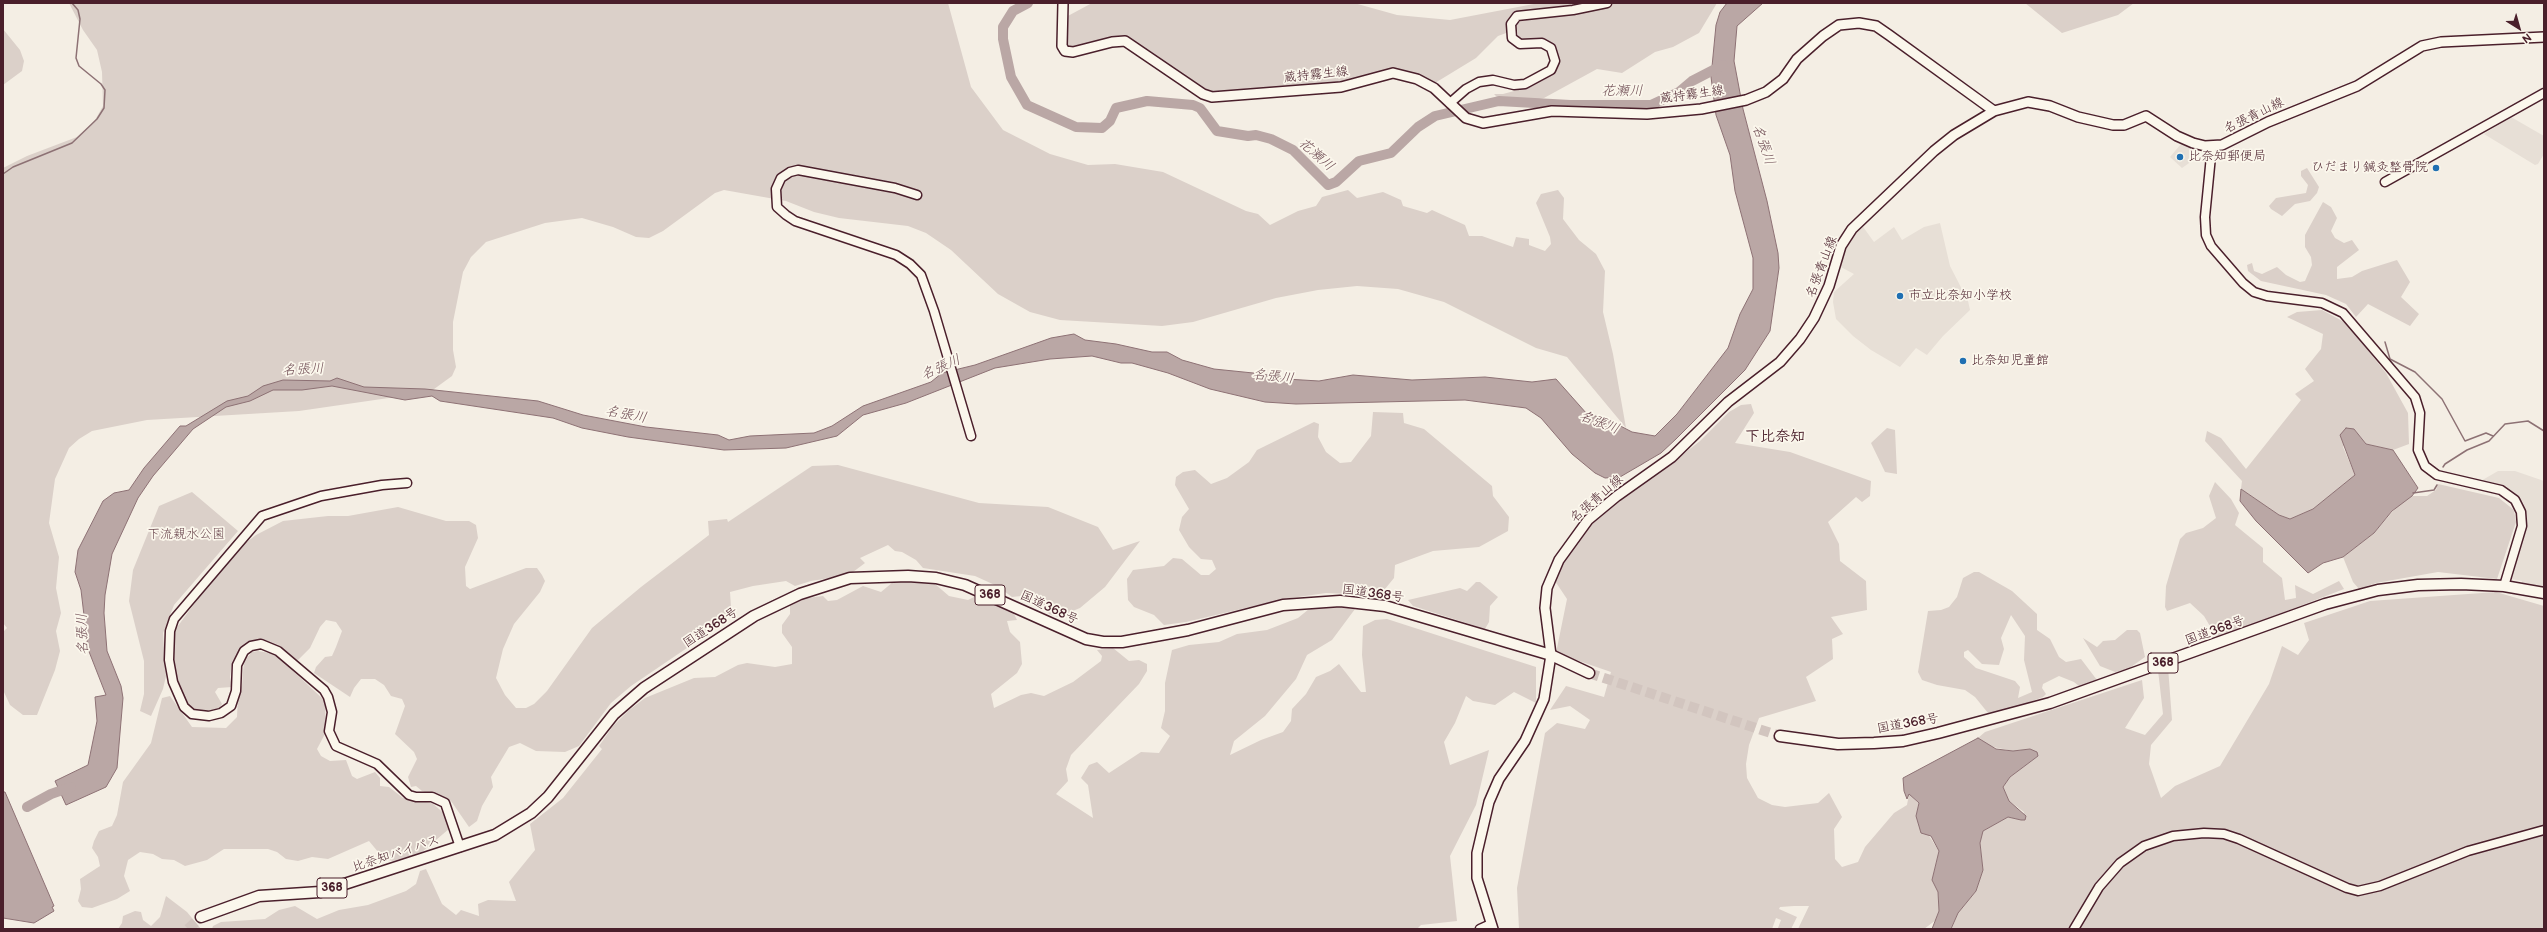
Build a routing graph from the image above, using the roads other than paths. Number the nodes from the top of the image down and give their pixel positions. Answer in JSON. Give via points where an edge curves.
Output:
{"nodes":[{"id":1,"x":1607,"y":3,"type":"edge"},
{"id":2,"x":1063,"y":5,"type":"edge"},
{"id":3,"x":2544,"y":36,"type":"edge"},
{"id":4,"x":2544,"y":93,"type":"edge"},
{"id":5,"x":1450,"y":103,"type":"junction"},
{"id":6,"x":1994,"y":111,"type":"junction"},
{"id":7,"x":2212,"y":146,"type":"junction"},
{"id":8,"x":2385,"y":182,"type":"dead end"},
{"id":9,"x":917,"y":195,"type":"dead end"},
{"id":10,"x":971,"y":436,"type":"dead end"},
{"id":11,"x":407,"y":483,"type":"dead end"},
{"id":12,"x":2504,"y":586,"type":"junction"},
{"id":13,"x":2544,"y":593,"type":"edge"},
{"id":14,"x":1551,"y":655,"type":"junction"},
{"id":15,"x":1589,"y":673,"type":"tunnel mouth"},
{"id":16,"x":1780,"y":736,"type":"tunnel mouth"},
{"id":17,"x":2544,"y":830,"type":"edge"},
{"id":18,"x":460,"y":847,"type":"junction"},
{"id":19,"x":201,"y":917,"type":"tunnel mouth"},
{"id":20,"x":1492,"y":926,"type":"edge"},
{"id":21,"x":1480,"y":929,"type":"edge"},
{"id":22,"x":2074,"y":929,"type":"edge"}],
"edges":[{"from":1,"to":5,"type":"street","via":[[1573,10],[1517,16],[1511,24],[1512,38],[1520,44],[1542,43],[1551,48],[1556,61],[1551,70],[1526,84],[1514,85],[1493,80],[1479,82]]},
{"from":2,"to":5,"type":"main road","name":"蔵持霧生線","via":[[1062,46],[1065,51],[1073,52],[1125,41],[1206,96],[1342,87],[1392,73],[1417,79],[1434,88]]},
{"from":3,"to":7,"type":"main road","name":"名張青山線","via":[[2441,42],[2422,46],[2357,86],[2268,122],[2228,143]]},
{"from":4,"to":8,"type":"street"},
{"from":5,"to":6,"type":"main road","name":"蔵持霧生線","via":[[1466,118],[1488,123],[1552,111],[1647,114],[1746,100],[1766,92],[1783,79],[1797,59],[1832,29],[1845,24],[1859,23],[1876,26]]},
{"from":6,"to":7,"type":"main road","name":"名張青山線","via":[[2020,103],[2037,103],[2078,117],[2113,125],[2124,125],[2146,116],[2183,139],[2199,145]]},
{"from":6,"to":14,"type":"main road","name":"名張青山線","via":[[1954,135],[1934,151],[1852,229],[1841,246],[1829,286],[1814,318],[1780,362],[1728,402],[1672,457],[1617,496],[1578,532],[1558,560],[1547,588],[1545,608]]},
{"from":7,"to":12,"type":"street","via":[[2205,217],[2206,235],[2211,246],[2254,292],[2322,303],[2343,313],[2415,397],[2420,413],[2418,450],[2425,466],[2437,475],[2501,490],[2515,500],[2521,512],[2522,526]]},
{"from":9,"to":10,"type":"street","via":[[895,188],[798,170],[781,178],[776,189],[777,207],[795,221],[880,249],[910,264],[921,275],[927,287]]},
{"from":11,"to":18,"type":"street","via":[[321,496],[262,516],[174,619],[170,631],[173,682],[184,707],[192,714],[209,716],[221,713],[231,706],[236,692],[237,666],[244,651],[261,644],[278,651],[324,690],[332,712],[330,731],[336,746],[377,764],[409,795],[432,797],[444,803]]},
{"from":12,"to":13,"type":"highway","name":"国道368号","number":"368"},
{"from":12,"to":16,"type":"highway","name":"国道368号","number":"368","via":[[2440,584],[2397,587],[2354,596],[2057,700],[1903,741],[1838,744]]},
{"from":14,"to":15,"type":"highway","name":"国道368号","number":"368"},
{"from":14,"to":18,"type":"highway","name":"国道368号","number":"368","via":[[1385,606],[1340,601],[1283,605],[1188,630],[1122,642],[1103,642],[1086,639],[984,592],[958,583],[908,576],[850,578],[800,594],[754,616],[644,688],[614,714],[548,797],[531,813],[494,835]]},
{"from":14,"to":20,"type":"main road","name":"名張青山線","via":[[1544,699],[1538,715],[1525,741],[1499,779],[1481,829],[1476,853],[1476,872]]},
{"from":17,"to":22,"type":"street","via":[[2475,849],[2380,886],[2358,891],[2224,834],[2198,833],[2173,836],[2144,846],[2120,863],[2102,883]]},
{"from":18,"to":19,"type":"highway","name":"比奈知バイパス","number":"368","via":[[320,892],[260,896]]},
{"from":20,"to":21,"type":"street"}]}
